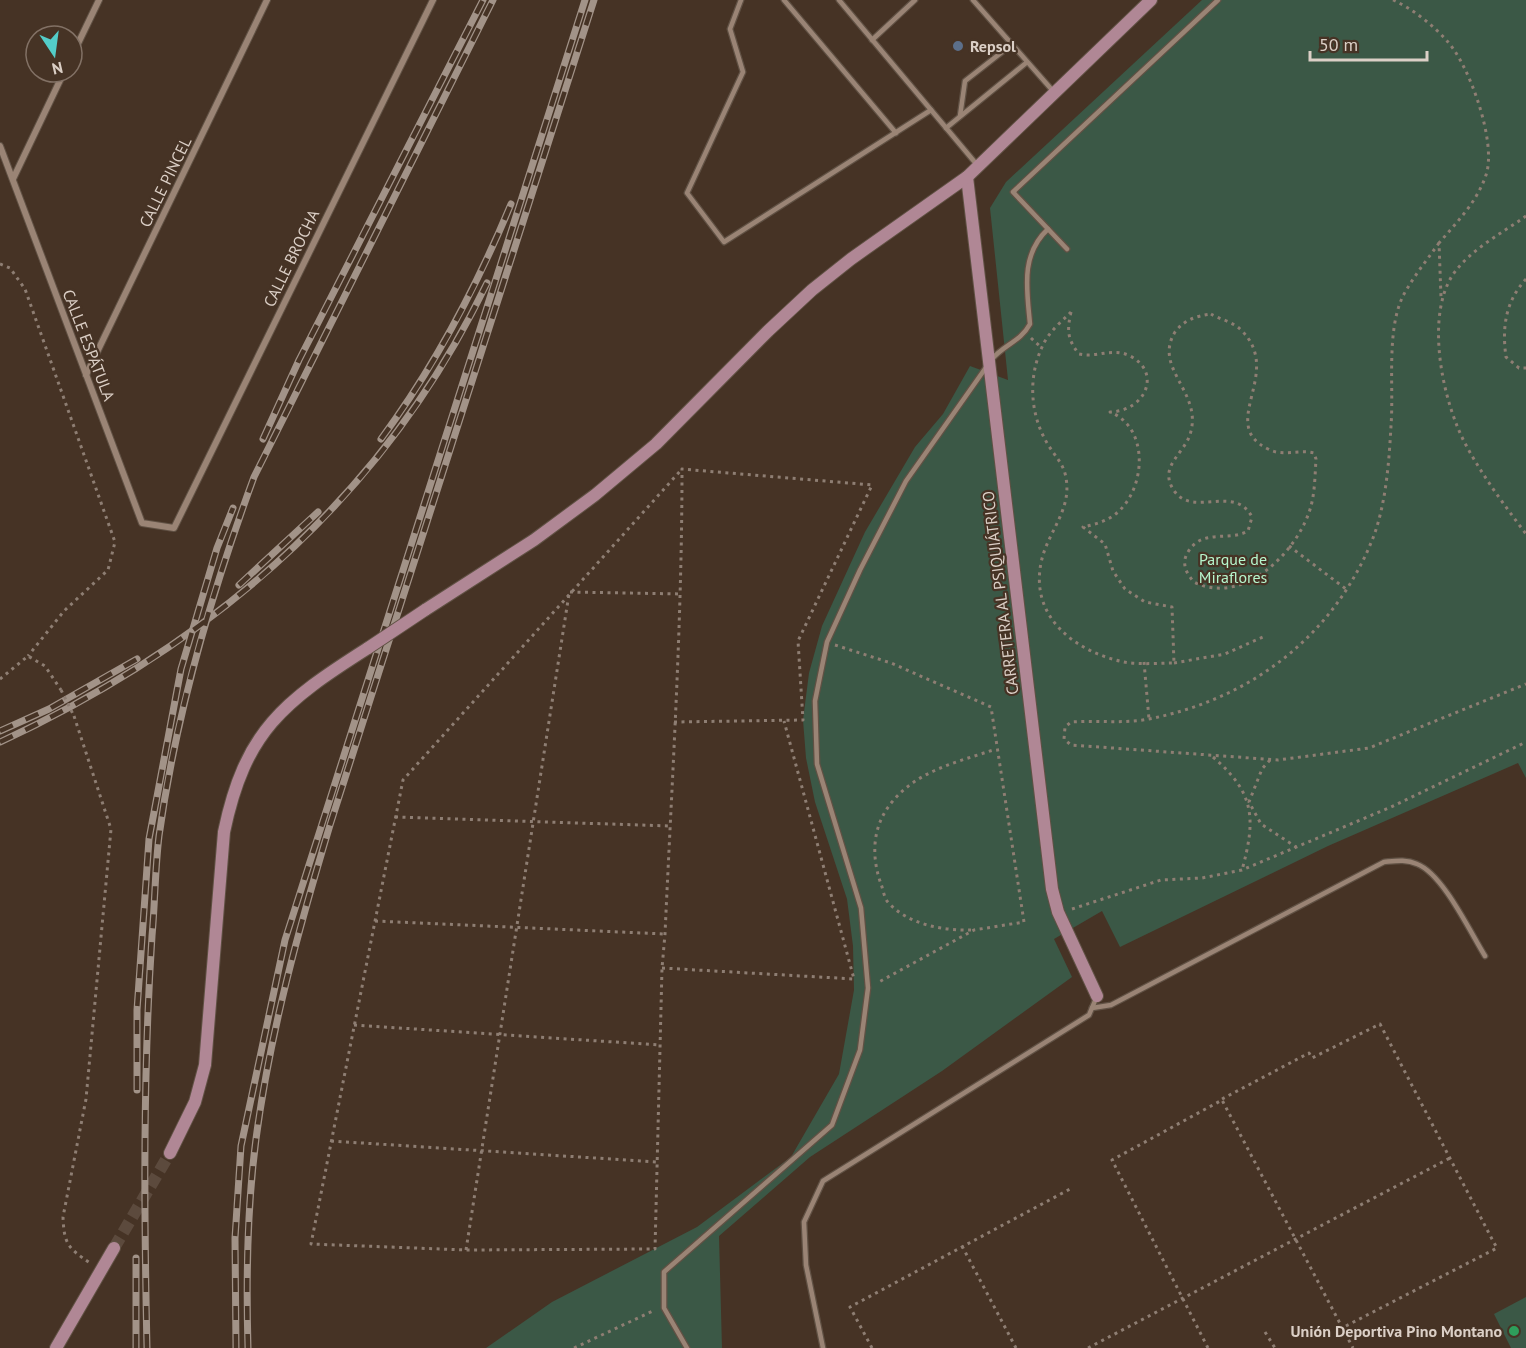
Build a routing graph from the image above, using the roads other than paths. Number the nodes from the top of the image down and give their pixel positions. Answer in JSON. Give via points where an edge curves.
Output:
{"nodes":[{"id":1,"x":99,"y":0,"type":"edge"},
{"id":2,"x":267,"y":0,"type":"edge"},
{"id":3,"x":433,"y":0,"type":"edge"},
{"id":4,"x":741,"y":0,"type":"edge"},
{"id":5,"x":784,"y":0,"type":"edge"},
{"id":6,"x":839,"y":0,"type":"edge"},
{"id":7,"x":915,"y":0,"type":"edge"},
{"id":8,"x":1142,"y":0,"type":"edge"},
{"id":9,"x":1151,"y":0,"type":"edge"},
{"id":10,"x":1218,"y":0,"type":"edge"},
{"id":11,"x":973,"y":1,"type":"edge"},
{"id":12,"x":1130,"y":22,"type":"junction"},
{"id":13,"x":84,"y":31,"type":"edge"},
{"id":14,"x":872,"y":40,"type":"junction"},
{"id":15,"x":1011,"y":45,"type":"junction"},
{"id":16,"x":1026,"y":63,"type":"junction"},
{"id":17,"x":58,"y":84,"type":"edge"},
{"id":18,"x":1055,"y":93,"type":"junction"},
{"id":19,"x":931,"y":110,"type":"junction"},
{"id":20,"x":960,"y":117,"type":"junction"},
{"id":21,"x":946,"y":128,"type":"junction"},
{"id":22,"x":896,"y":133,"type":"junction"},
{"id":23,"x":0,"y":146,"type":"edge"},
{"id":24,"x":978,"y":166,"type":"junction"},
{"id":25,"x":967,"y":177,"type":"junction"},
{"id":26,"x":13,"y":179,"type":"junction"},
{"id":27,"x":1048,"y":229,"type":"junction"},
{"id":28,"x":1066,"y":249,"type":"dead end"},
{"id":29,"x":988,"y":364,"type":"junction"},
{"id":30,"x":86,"y":375,"type":"junction"},
{"id":31,"x":174,"y":528,"type":"joint"},
{"id":32,"x":1485,"y":956,"type":"dead end"},
{"id":33,"x":1095,"y":1002,"type":"junction"},
{"id":34,"x":170,"y":1153,"type":"tunnel mouth"},
{"id":35,"x":114,"y":1248,"type":"tunnel mouth"},
{"id":36,"x":56,"y":1348,"type":"edge"},
{"id":37,"x":687,"y":1348,"type":"edge"},
{"id":38,"x":823,"y":1348,"type":"edge"}],
"edges":[{"from":1,"to":13,"type":"street"},
{"from":2,"to":30,"type":"street","name":"CALLE PINCEL"},
{"from":3,"to":31,"type":"street","name":"CALLE BROCHA"},
{"from":4,"to":22,"type":"lane","via":[[730,29],[743,72],[687,193],[724,242]]},
{"from":5,"to":22,"type":"lane"},
{"from":6,"to":14,"type":"lane"},
{"from":7,"to":14,"type":"lane"},
{"from":8,"to":12,"type":"street"},
{"from":9,"to":12,"type":"street"},
{"from":10,"to":27,"type":"lane","via":[[1013,192]]},
{"from":11,"to":15,"type":"lane"},
{"from":12,"to":18,"type":"street"},
{"from":14,"to":19,"type":"lane"},
{"from":15,"to":16,"type":"lane"},
{"from":15,"to":20,"type":"lane","via":[[965,81]]},
{"from":16,"to":18,"type":"lane"},
{"from":16,"to":20,"type":"lane"},
{"from":17,"to":26,"type":"street"},
{"from":18,"to":24,"type":"street"},
{"from":19,"to":21,"type":"lane"},
{"from":19,"to":22,"type":"lane"},
{"from":20,"to":21,"type":"lane"},
{"from":21,"to":24,"type":"lane"},
{"from":23,"to":26,"type":"street","name":"CALLE ESPÁTULA"},
{"from":24,"to":25,"type":"street"},
{"from":25,"to":29,"type":"street","name":"CARRETERA AL PSIQUIÁTRICO"},
{"from":25,"to":34,"type":"street","bridge":true,"via":[[812,290],[656,444],[595,495],[534,540],[368,648],[274,718],[243,765],[224,832],[205,1065],[195,1102]]},
{"from":26,"to":30,"type":"street","name":"CALLE ESPÁTULA"},
{"from":27,"to":28,"type":"lane"},
{"from":27,"to":29,"type":"lane","via":[[1040,236],[1025,274],[1030,324],[1026,333],[999,351]]},
{"from":29,"to":33,"type":"street","name":"CARRETERA AL PSIQUIÁTRICO","via":[[1052,889]]},
{"from":29,"to":37,"type":"lane","via":[[906,481],[827,642],[816,701],[817,764],[861,908],[868,988],[860,1050],[832,1125],[664,1272],[664,1308]]},
{"from":30,"to":31,"type":"street","name":"CALLE ESPÁTULA","via":[[142,523]]},
{"from":32,"to":33,"type":"lane","via":[[1441,886],[1426,870],[1402,860],[1384,862],[1111,1005]]},
{"from":33,"to":38,"type":"lane","via":[[1089,1016],[823,1181],[804,1222],[806,1265]]},
{"from":35,"to":36,"type":"street"}]}
